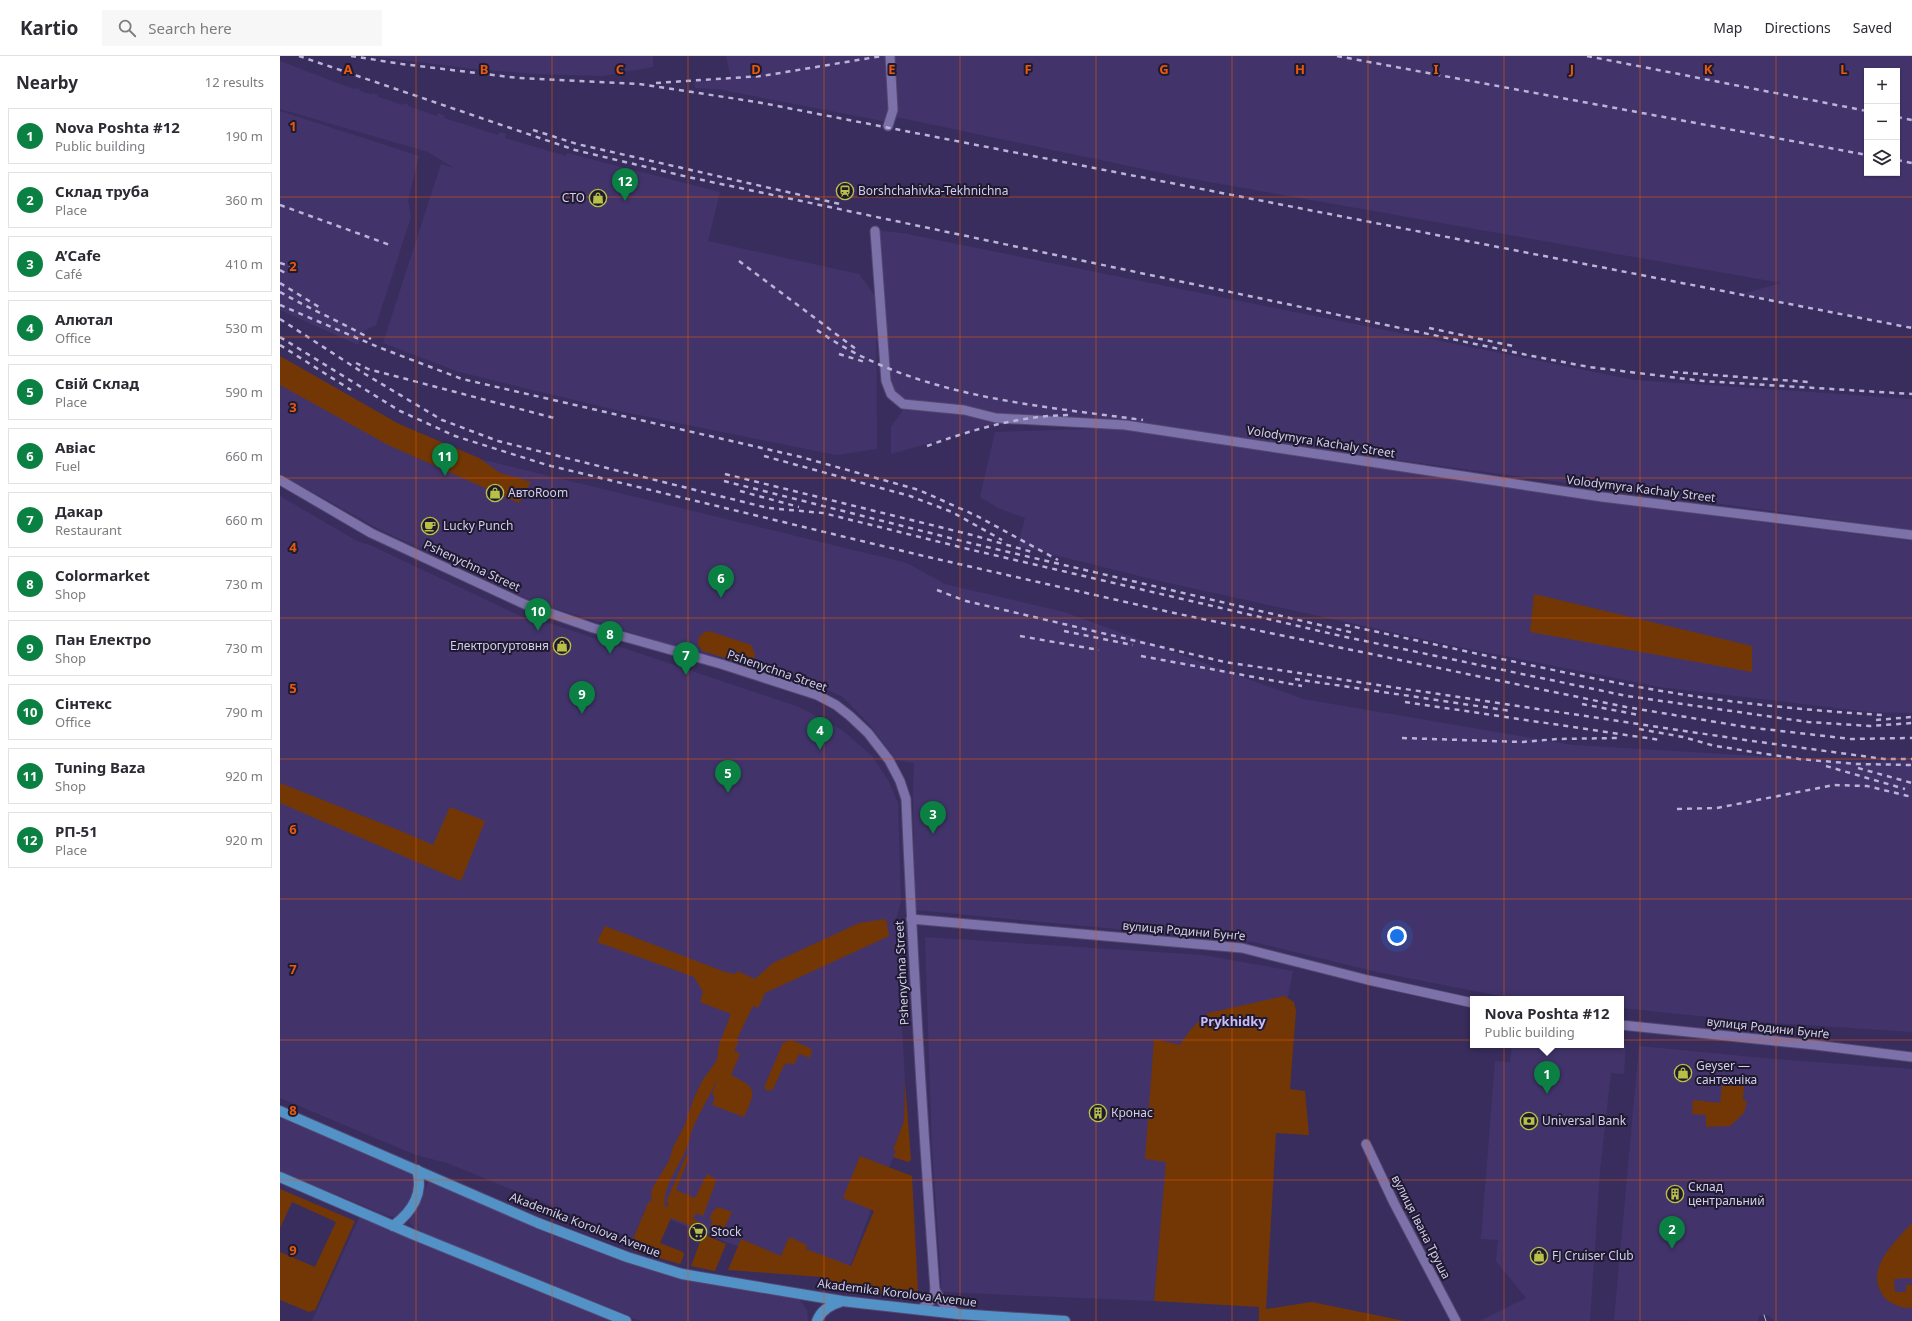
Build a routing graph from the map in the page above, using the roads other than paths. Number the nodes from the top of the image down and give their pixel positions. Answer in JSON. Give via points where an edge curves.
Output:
{"nodes":[{"id":1,"x":890,"y":56,"type":"edge"},
{"id":2,"x":888,"y":126,"type":"dead end"},
{"id":3,"x":876,"y":231,"type":"dead end"},
{"id":4,"x":280,"y":480,"type":"edge"},
{"id":5,"x":1912,"y":535,"type":"edge"},
{"id":6,"x":911,"y":920,"type":"junction"},
{"id":7,"x":1470,"y":1002,"type":"edge"},
{"id":8,"x":1624,"y":1025,"type":"edge"},
{"id":9,"x":1912,"y":1057,"type":"edge"},
{"id":10,"x":280,"y":1111,"type":"edge"},
{"id":11,"x":1366,"y":1144,"type":"dead end"},
{"id":12,"x":417,"y":1170,"type":"junction"},
{"id":13,"x":280,"y":1178,"type":"edge"},
{"id":14,"x":393,"y":1226,"type":"junction"},
{"id":15,"x":935,"y":1290,"type":"junction"},
{"id":16,"x":842,"y":1301,"type":"junction"},
{"id":17,"x":920,"y":1310,"type":"junction"},
{"id":18,"x":958,"y":1314,"type":"junction"},
{"id":19,"x":626,"y":1321,"type":"edge"},
{"id":20,"x":817,"y":1321,"type":"edge"},
{"id":21,"x":1064,"y":1321,"type":"edge"},
{"id":22,"x":1456,"y":1321,"type":"edge"}],
"edges":[{"from":1,"to":2,"type":"street","via":[[893,110]]},
{"from":3,"to":5,"type":"street","name":"Volodymyra Kachaly Street","via":[[886,381],[892,394],[903,404],[964,410],[996,418],[1125,425],[1602,497]]},
{"from":4,"to":6,"type":"street","name":"Pshenychna Street","via":[[371,533],[524,604],[594,628],[812,693],[836,705],[868,733],[889,760],[900,781],[906,799]]},
{"from":6,"to":7,"type":"street","name":"вулиця Родини Бунґе","via":[[1242,948]]},
{"from":6,"to":15,"type":"street","name":"Pshenychna Street"},
{"from":8,"to":9,"type":"street","name":"вулиця Родини Бунґе","via":[[1815,1044]]},
{"from":10,"to":12,"type":"main road","name":"Akademika Korolova Avenue"},
{"from":11,"to":22,"type":"street","name":"вулиця Івана Труша"},
{"from":12,"to":14,"type":"main road","via":[[420,1185],[415,1202],[406,1216]]},
{"from":12,"to":16,"type":"main road","name":"Akademika Korolova Avenue","via":[[627,1257],[682,1274]]},
{"from":13,"to":14,"type":"main road"},
{"from":14,"to":19,"type":"main road"},
{"from":15,"to":17,"type":"street","via":[[933,1299]]},
{"from":15,"to":18,"type":"street","via":[[943,1303]]},
{"from":16,"to":17,"type":"main road","name":"Akademika Korolova Avenue"},
{"from":16,"to":20,"type":"main road","via":[[825,1308]]},
{"from":17,"to":18,"type":"main road","name":"Akademika Korolova Avenue"},
{"from":18,"to":21,"type":"main road","name":"Akademika Korolova Avenue"}]}
